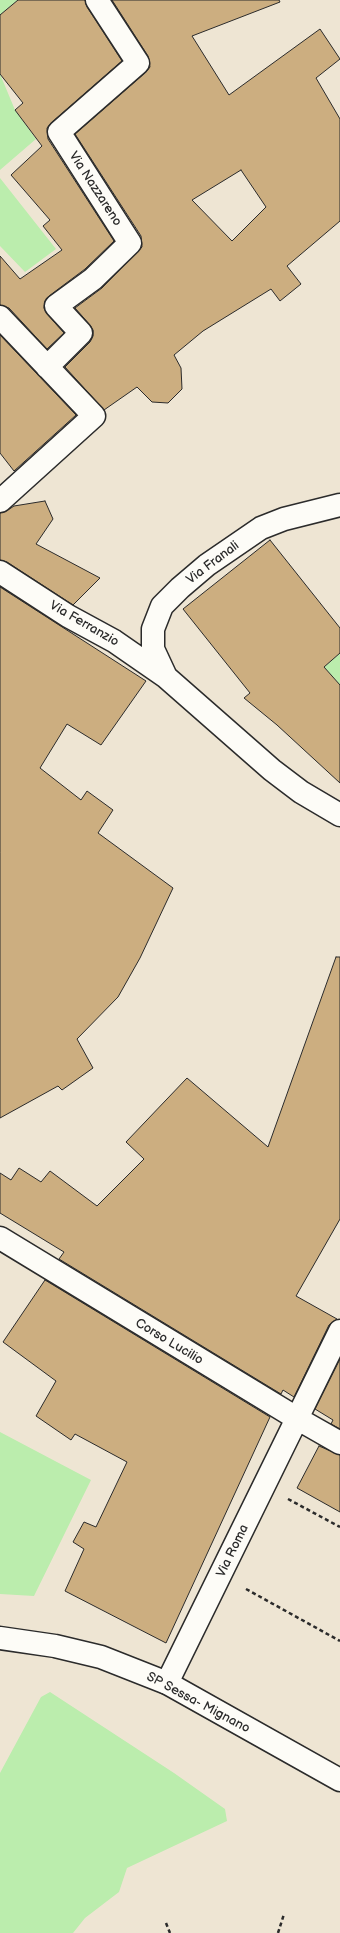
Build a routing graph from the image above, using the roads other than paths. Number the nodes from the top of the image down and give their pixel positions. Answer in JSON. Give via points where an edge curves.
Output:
{"nodes":[{"id":1,"x":97,"y":0,"type":"edge"},
{"id":2,"x":0,"y":317,"type":"edge"},
{"id":3,"x":47,"y":367,"type":"junction"},
{"id":4,"x":0,"y":501,"type":"edge"},
{"id":5,"x":340,"y":505,"type":"edge"},
{"id":6,"x":0,"y":572,"type":"edge"},
{"id":7,"x":166,"y":677,"type":"junction"},
{"id":8,"x":340,"y":815,"type":"edge"},
{"id":9,"x":0,"y":1238,"type":"edge"},
{"id":10,"x":340,"y":1331,"type":"edge"},
{"id":11,"x":298,"y":1419,"type":"junction"},
{"id":12,"x":340,"y":1443,"type":"edge"},
{"id":13,"x":0,"y":1638,"type":"edge"},
{"id":14,"x":167,"y":1684,"type":"junction"},
{"id":15,"x":340,"y":1780,"type":"edge"}],
"edges":[{"from":1,"to":3,"type":"street","name":"Via Nazzareno","via":[[138,63],[59,132],[130,243],[93,278],[56,306],[82,334]]},
{"from":2,"to":3,"type":"street"},
{"from":3,"to":4,"type":"street","via":[[94,416]]},
{"from":5,"to":7,"type":"street","name":"Via Franali","via":[[284,519],[261,528],[207,565],[180,588],[162,606],[153,629],[153,649]]},
{"from":6,"to":7,"type":"street","name":"Via Ferranzio","via":[[68,616],[114,641]]},
{"from":7,"to":8,"type":"street","name":"Via Ferranzio","via":[[272,770],[301,792]]},
{"from":9,"to":11,"type":"street","name":"Corso Lucilio"},
{"from":10,"to":11,"type":"street","name":"Via Roma"},
{"from":11,"to":12,"type":"street","name":"Corso Lucilio"},
{"from":11,"to":14,"type":"street","name":"Via Roma"},
{"from":13,"to":14,"type":"street","name":"SP Sessa- Mignano","via":[[55,1646],[101,1657]]},
{"from":14,"to":15,"type":"street","name":"SP Sessa- Mignano"}]}
